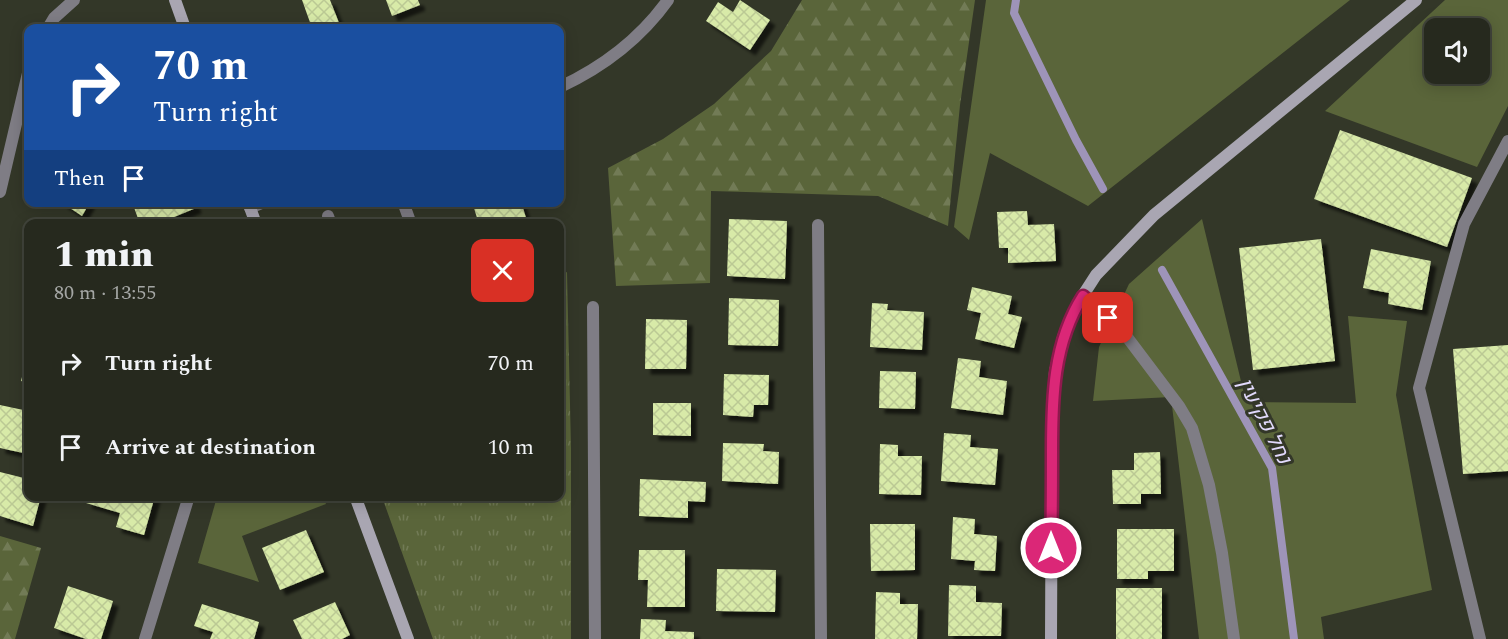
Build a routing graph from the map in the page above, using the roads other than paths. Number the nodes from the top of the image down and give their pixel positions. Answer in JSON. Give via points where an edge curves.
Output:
{"nodes":[{"id":1,"x":74,"y":0,"type":"edge"},
{"id":2,"x":175,"y":0,"type":"edge"},
{"id":3,"x":668,"y":0,"type":"edge"},
{"id":4,"x":1416,"y":0,"type":"edge"},
{"id":5,"x":50,"y":24,"type":"edge"},
{"id":6,"x":184,"y":24,"type":"edge"},
{"id":7,"x":564,"y":85,"type":"edge"},
{"id":8,"x":24,"y":90,"type":"edge"},
{"id":9,"x":1508,"y":141,"type":"edge"},
{"id":10,"x":0,"y":192,"type":"edge"},
{"id":11,"x":818,"y":225,"type":"dead end"},
{"id":12,"x":1083,"y":296,"type":"junction"},
{"id":13,"x":592,"y":307,"type":"dead end"},
{"id":14,"x":187,"y":501,"type":"edge"},
{"id":15,"x":357,"y":501,"type":"edge"},
{"id":16,"x":145,"y":639,"type":"edge"},
{"id":17,"x":408,"y":639,"type":"edge"},
{"id":18,"x":595,"y":639,"type":"edge"},
{"id":19,"x":821,"y":639,"type":"edge"},
{"id":20,"x":1051,"y":639,"type":"edge"},
{"id":21,"x":1234,"y":639,"type":"edge"},
{"id":22,"x":1480,"y":639,"type":"edge"}],
"edges":[{"from":1,"to":5,"type":"street"},
{"from":2,"to":6,"type":"street"},
{"from":3,"to":7,"type":"street","via":[[621,51]]},
{"from":4,"to":12,"type":"street","via":[[1154,215],[1096,275]]},
{"from":8,"to":10,"type":"street"},
{"from":9,"to":22,"type":"street","via":[[1464,224],[1419,388]]},
{"from":11,"to":19,"type":"street"},
{"from":12,"to":20,"type":"street","via":[[1063,337],[1055,371]]},
{"from":12,"to":21,"type":"street","via":[[1121,328],[1192,428],[1209,485]]},
{"from":13,"to":18,"type":"street"},
{"from":14,"to":16,"type":"street"},
{"from":15,"to":17,"type":"street"}]}
